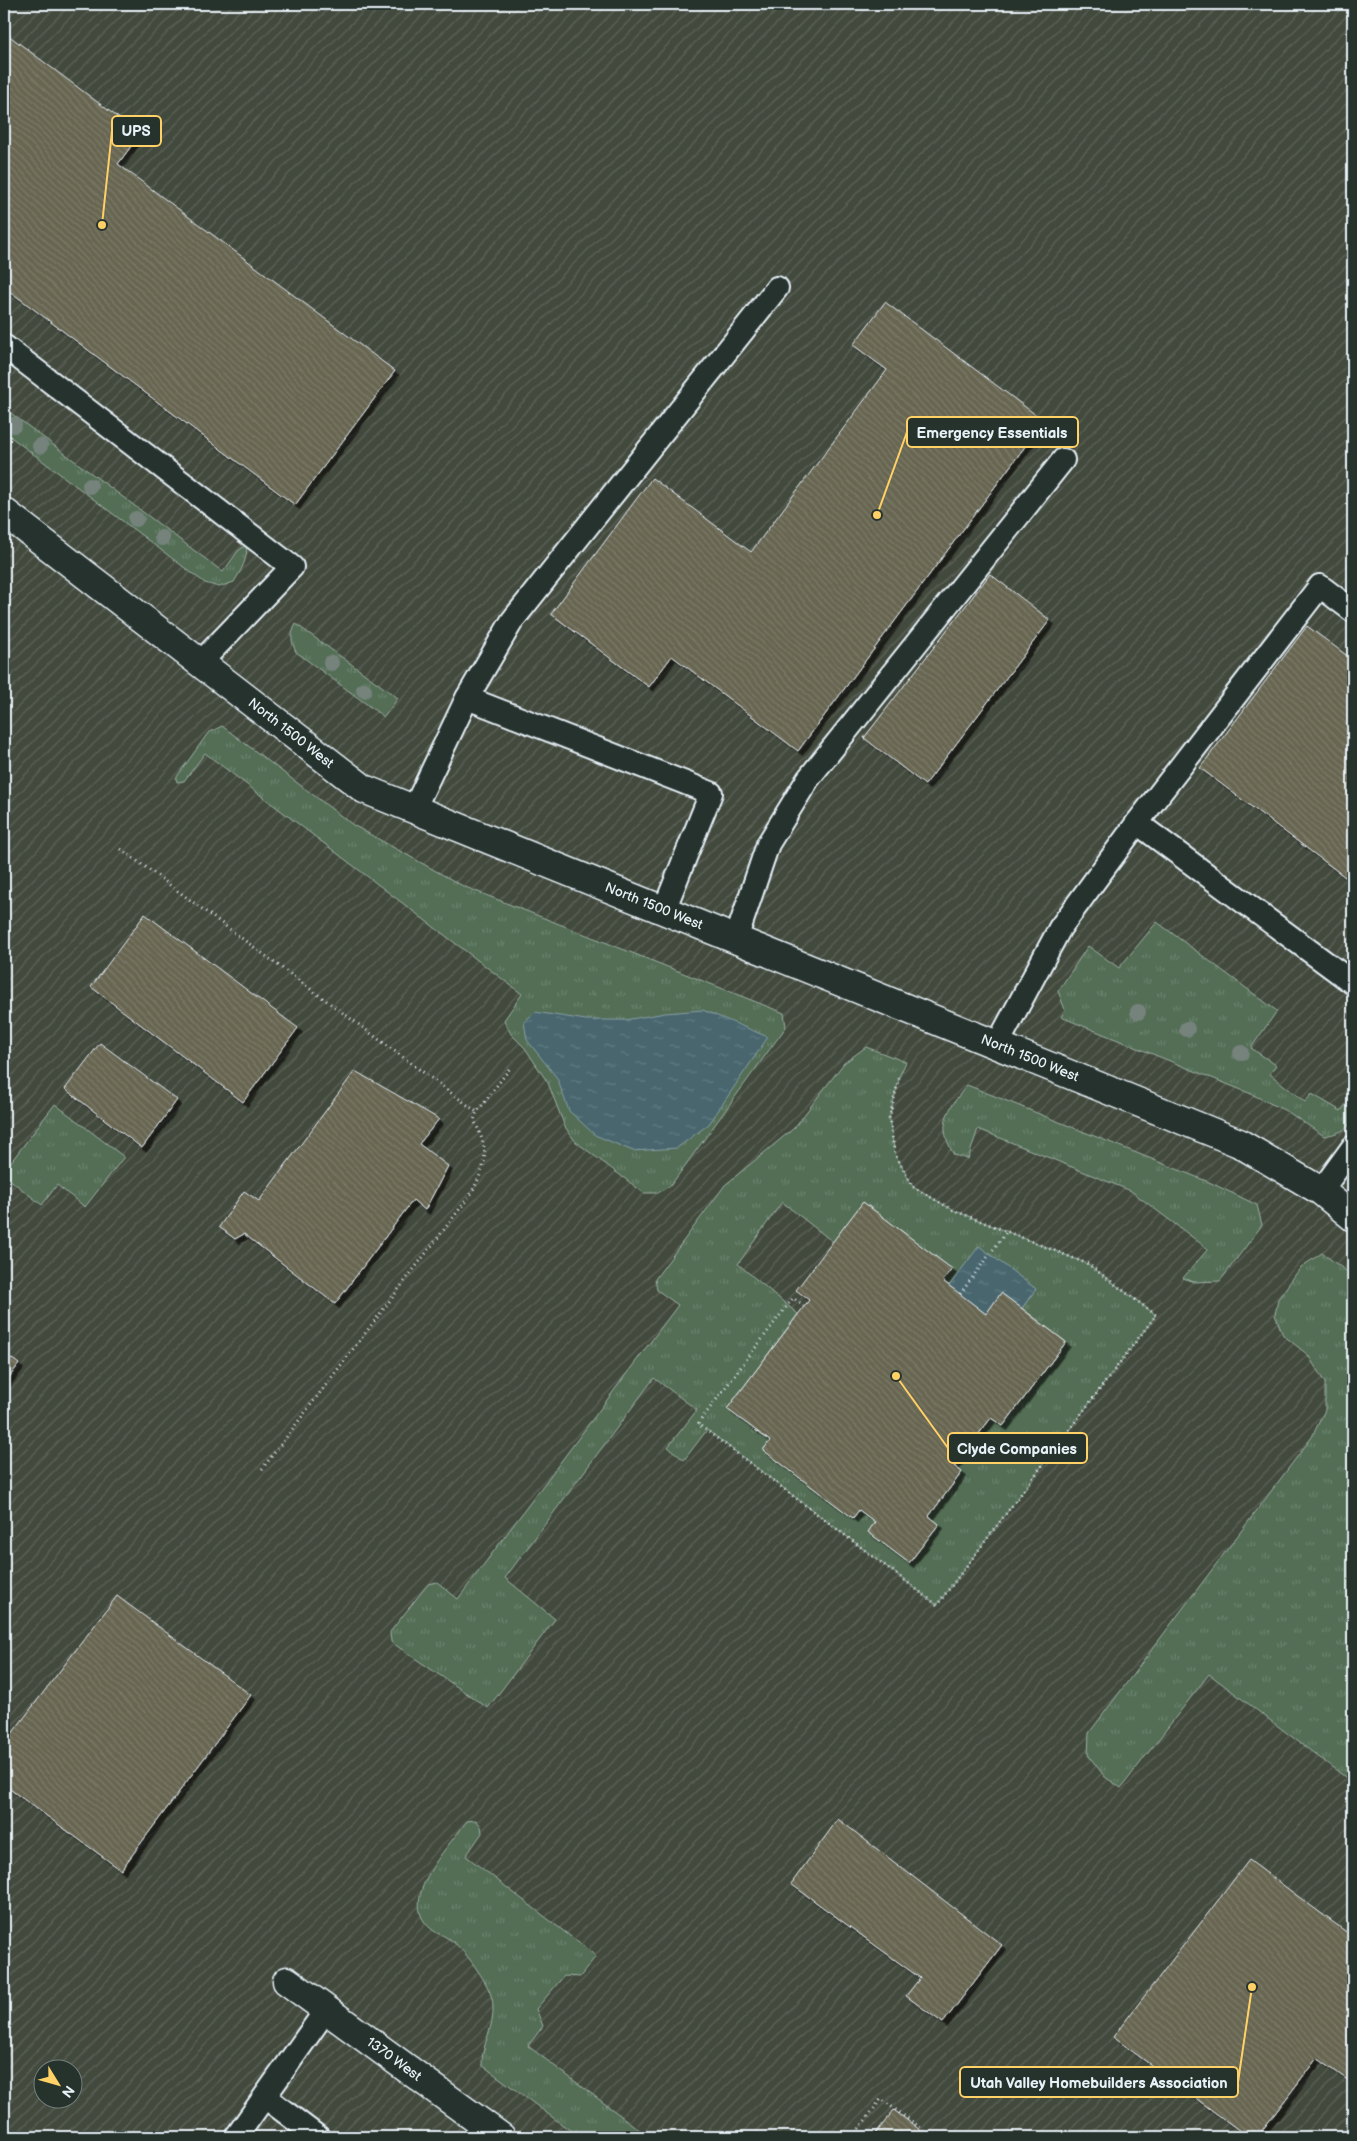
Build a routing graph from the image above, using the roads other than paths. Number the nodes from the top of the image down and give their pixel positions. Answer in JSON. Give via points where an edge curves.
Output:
{"nodes":[{"id":1,"x":777,"y":288,"type":"dead end"},
{"id":2,"x":4,"y":346,"type":"edge"},
{"id":3,"x":1063,"y":460,"type":"dead end"},
{"id":4,"x":4,"y":512,"type":"edge"},
{"id":5,"x":1353,"y":611,"type":"edge"},
{"id":6,"x":200,"y":663,"type":"junction"},
{"id":7,"x":467,"y":698,"type":"junction"},
{"id":8,"x":414,"y":809,"type":"junction"},
{"id":9,"x":1137,"y":823,"type":"junction"},
{"id":10,"x":664,"y":910,"type":"junction"},
{"id":11,"x":736,"y":939,"type":"junction"},
{"id":12,"x":1353,"y":983,"type":"edge"},
{"id":13,"x":997,"y":1044,"type":"junction"},
{"id":14,"x":1353,"y":1147,"type":"edge"},
{"id":15,"x":1320,"y":1191,"type":"junction"},
{"id":16,"x":1353,"y":1216,"type":"edge"},
{"id":17,"x":287,"y":1981,"type":"dead end"},
{"id":18,"x":326,"y":2010,"type":"junction"},
{"id":19,"x":265,"y":2096,"type":"junction"},
{"id":20,"x":236,"y":2137,"type":"edge"},
{"id":21,"x":318,"y":2137,"type":"edge"},
{"id":22,"x":501,"y":2137,"type":"edge"}],
"edges":[{"from":1,"to":7,"type":"lane","via":[[512,621]]},
{"from":2,"to":6,"type":"lane","via":[[292,568]]},
{"from":3,"to":11,"type":"lane","via":[[808,779],[768,844]]},
{"from":4,"to":6,"type":"street","name":"North 1500 West"},
{"from":5,"to":9,"type":"lane","via":[[1320,586]]},
{"from":6,"to":8,"type":"street","name":"North 1500 West","via":[[364,789]]},
{"from":7,"to":8,"type":"lane"},
{"from":7,"to":10,"type":"lane","via":[[711,794]]},
{"from":8,"to":10,"type":"street","name":"North 1500 West"},
{"from":9,"to":12,"type":"lane"},
{"from":9,"to":13,"type":"lane","via":[[1060,928]]},
{"from":10,"to":11,"type":"street","name":"North 1500 West"},
{"from":11,"to":13,"type":"street","name":"North 1500 West"},
{"from":13,"to":15,"type":"street","name":"North 1500 West","via":[[1239,1143]]},
{"from":14,"to":15,"type":"lane"},
{"from":15,"to":16,"type":"street","name":"North 1500 West"},
{"from":17,"to":18,"type":"street","name":"1370 West"},
{"from":18,"to":19,"type":"lane"},
{"from":18,"to":22,"type":"street","name":"1370 West"},
{"from":19,"to":20,"type":"lane"},
{"from":19,"to":21,"type":"lane"}]}
